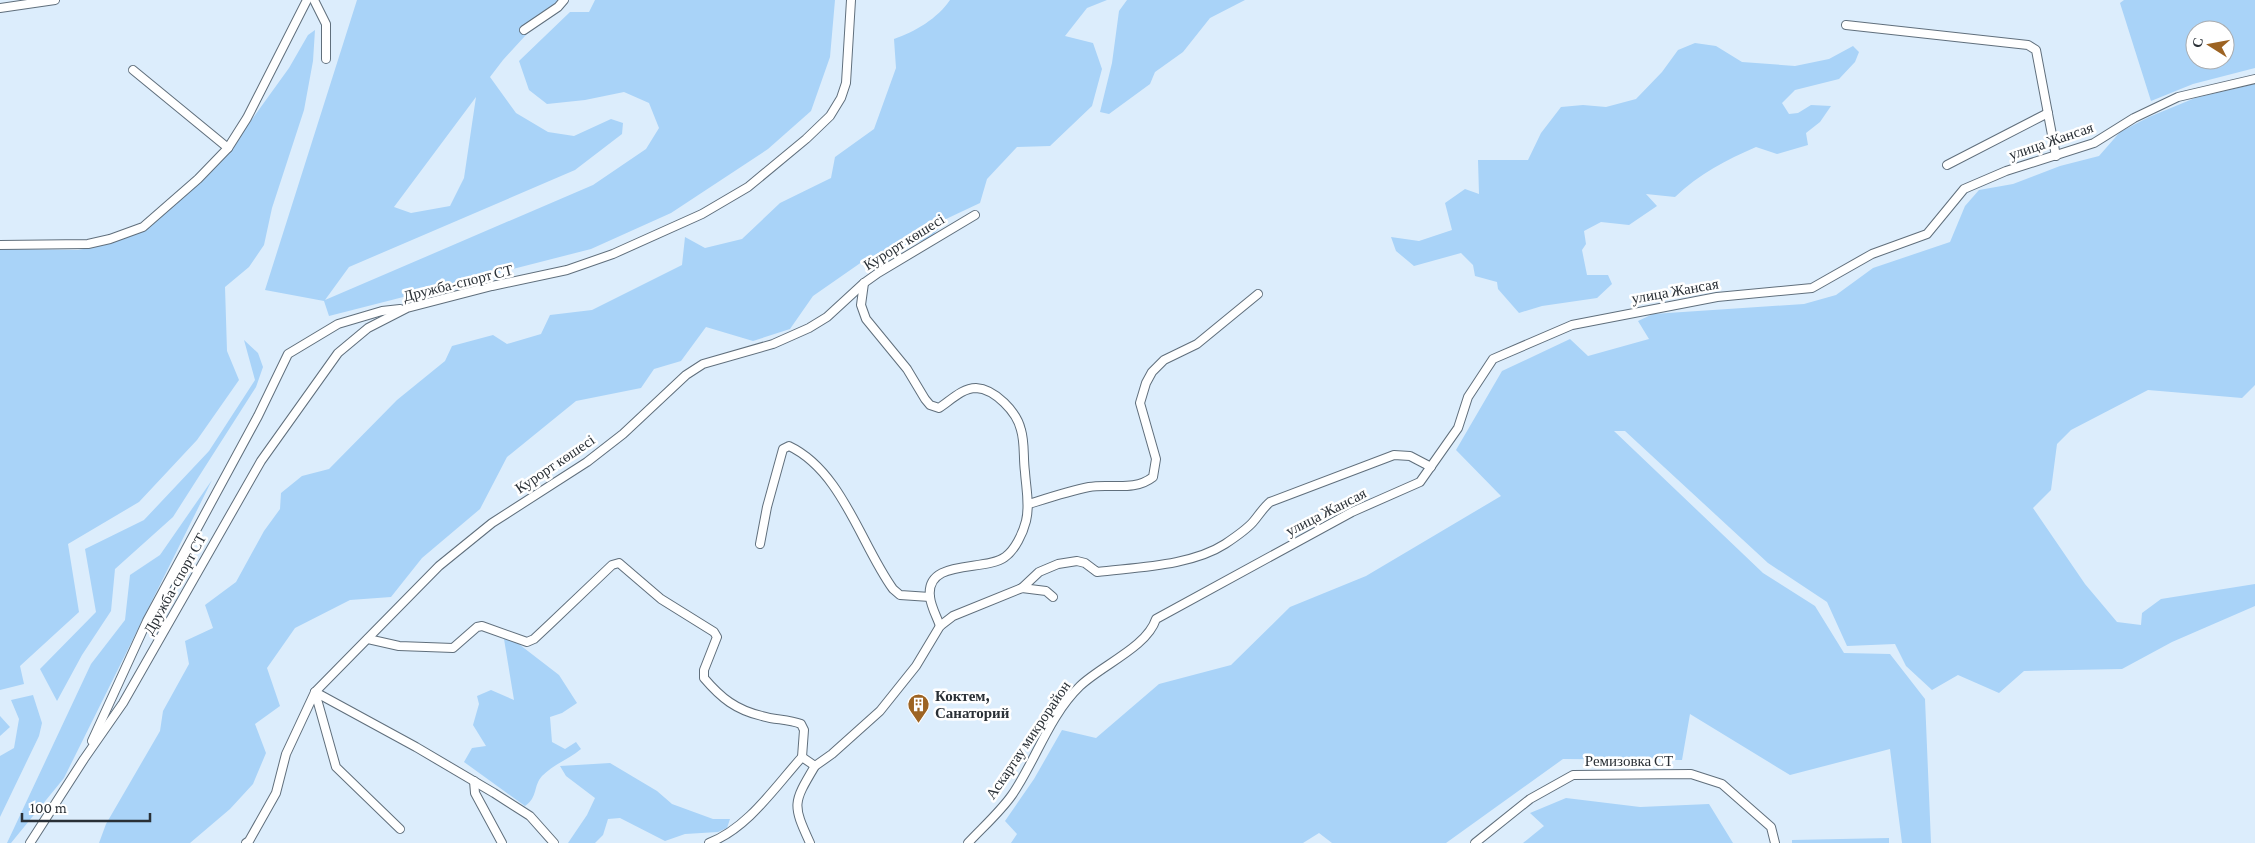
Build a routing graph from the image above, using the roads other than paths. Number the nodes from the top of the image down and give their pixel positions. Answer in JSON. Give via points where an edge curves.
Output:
{"nodes":[{"id":1,"x":55,"y":0,"type":"edge"},
{"id":2,"x":307,"y":0,"type":"edge"},
{"id":3,"x":314,"y":0,"type":"edge"},
{"id":4,"x":564,"y":0,"type":"edge"},
{"id":5,"x":851,"y":0,"type":"edge"},
{"id":6,"x":0,"y":8,"type":"edge"},
{"id":7,"x":1846,"y":25,"type":"dead end"},
{"id":8,"x":524,"y":30,"type":"dead end"},
{"id":9,"x":326,"y":60,"type":"dead end"},
{"id":10,"x":133,"y":70,"type":"dead end"},
{"id":11,"x":2255,"y":79,"type":"edge"},
{"id":12,"x":2048,"y":113,"type":"junction"},
{"id":13,"x":228,"y":148,"type":"junction"},
{"id":14,"x":2056,"y":156,"type":"junction"},
{"id":15,"x":1947,"y":165,"type":"dead end"},
{"id":16,"x":975,"y":215,"type":"dead end"},
{"id":17,"x":0,"y":245,"type":"edge"},
{"id":18,"x":864,"y":283,"type":"junction"},
{"id":19,"x":1258,"y":294,"type":"dead end"},
{"id":20,"x":407,"y":308,"type":"junction"},
{"id":21,"x":1431,"y":467,"type":"junction"},
{"id":22,"x":1028,"y":504,"type":"junction"},
{"id":23,"x":760,"y":544,"type":"dead end"},
{"id":24,"x":1022,"y":588,"type":"junction"},
{"id":25,"x":930,"y":597,"type":"junction"},
{"id":26,"x":1053,"y":597,"type":"dead end"},
{"id":27,"x":1157,"y":619,"type":"joint"},
{"id":28,"x":940,"y":626,"type":"junction"},
{"id":29,"x":368,"y":639,"type":"junction"},
{"id":30,"x":315,"y":692,"type":"junction"},
{"id":31,"x":802,"y":757,"type":"junction"},
{"id":32,"x":84,"y":759,"type":"junction"},
{"id":33,"x":814,"y":766,"type":"junction"},
{"id":34,"x":474,"y":781,"type":"junction"},
{"id":35,"x":400,"y":828,"type":"dead end"},
{"id":36,"x":248,"y":842,"type":"edge"},
{"id":37,"x":30,"y":843,"type":"edge"},
{"id":38,"x":502,"y":843,"type":"edge"},
{"id":39,"x":554,"y":843,"type":"edge"},
{"id":40,"x":709,"y":843,"type":"edge"},
{"id":41,"x":810,"y":843,"type":"edge"},
{"id":42,"x":968,"y":843,"type":"edge"},
{"id":43,"x":1475,"y":843,"type":"edge"},
{"id":44,"x":1775,"y":843,"type":"edge"}],
"edges":[{"from":1,"to":6,"type":"street"},
{"from":2,"to":13,"type":"street","via":[[247,118]]},
{"from":3,"to":9,"type":"street","via":[[326,24]]},
{"from":4,"to":8,"type":"street"},
{"from":5,"to":20,"type":"street","name":"Дружба-спорт СТ","via":[[846,84],[841,98],[830,116],[806,139],[748,187],[702,214],[613,254],[566,270]]},
{"from":7,"to":12,"type":"street","via":[[2028,45],[2036,50]]},
{"from":10,"to":13,"type":"street"},
{"from":11,"to":14,"type":"street","name":"улица Жансая","via":[[2178,97],[2134,118],[2094,143]]},
{"from":12,"to":14,"type":"street"},
{"from":12,"to":15,"type":"street"},
{"from":13,"to":17,"type":"street","via":[[198,179],[142,226],[88,244]]},
{"from":14,"to":21,"type":"street","name":"улица Жансая","via":[[2006,171],[1964,189],[1927,234],[1872,254],[1812,288],[1717,297],[1572,325],[1493,359],[1468,397],[1458,428]]},
{"from":16,"to":18,"type":"street","name":"Курорт көшесі"},
{"from":18,"to":22,"type":"street","via":[[861,306],[866,319],[907,369],[930,405],[939,408],[975,388],[997,397],[1009,408],[1023,436]]},
{"from":18,"to":29,"type":"street","name":"Курорт көшесі","via":[[827,317],[809,328],[773,344],[703,364],[686,375],[623,434],[587,462],[492,523],[440,566]]},
{"from":19,"to":22,"type":"street","via":[[1197,344],[1164,360],[1152,372],[1142,392],[1140,408],[1156,459],[1153,477],[1141,484],[1088,487]]},
{"from":20,"to":32,"type":"street","name":"Дружба-спорт СТ","via":[[368,328],[338,353],[261,461],[123,703]]},
{"from":20,"to":32,"type":"street","via":[[382,311],[338,324],[288,354],[147,621]]},
{"from":21,"to":24,"type":"street","via":[[1410,456],[1394,455],[1270,502],[1252,524],[1224,545],[1195,556],[1169,563],[1097,572],[1077,561],[1058,564],[1039,572]]},
{"from":21,"to":27,"type":"street","name":"улица Жансая","via":[[1420,482],[1352,512]]},
{"from":22,"to":25,"type":"street","via":[[1021,535],[1006,557],[941,573],[934,578]]},
{"from":23,"to":25,"type":"street","via":[[776,469],[783,449],[789,446],[812,463],[849,509],[893,589],[900,595]]},
{"from":24,"to":26,"type":"street","via":[[1046,591]]},
{"from":24,"to":28,"type":"street","via":[[953,616]]},
{"from":25,"to":28,"type":"street"},
{"from":27,"to":42,"type":"street","name":"Аскартау микрорайон","via":[[1148,635],[1079,688],[1047,732],[1012,795]]},
{"from":28,"to":33,"type":"street","via":[[916,666],[880,711]]},
{"from":29,"to":30,"type":"street","name":"Курорт көшесі"},
{"from":29,"to":31,"type":"street","via":[[399,646],[453,648],[482,626],[527,642],[612,565],[619,563],[661,599],[714,632],[717,637],[704,678],[719,696],[739,709],[800,724],[804,730]]},
{"from":30,"to":34,"type":"street"},
{"from":30,"to":35,"type":"street","via":[[336,767]]},
{"from":30,"to":36,"type":"street","name":"Курорт көшесі","via":[[286,754],[276,793]]},
{"from":31,"to":33,"type":"street"},
{"from":31,"to":40,"type":"street","via":[[752,812],[726,834]]},
{"from":32,"to":37,"type":"street","name":"Дружба-спорт СТ"},
{"from":33,"to":41,"type":"street","via":[[797,799],[796,811]]},
{"from":34,"to":38,"type":"street","via":[[475,793]]},
{"from":34,"to":39,"type":"street","via":[[530,816]]},
{"from":43,"to":44,"type":"street","name":"Ремизовка СТ","via":[[1530,799],[1573,775],[1691,774],[1722,784],[1771,827]]}]}
